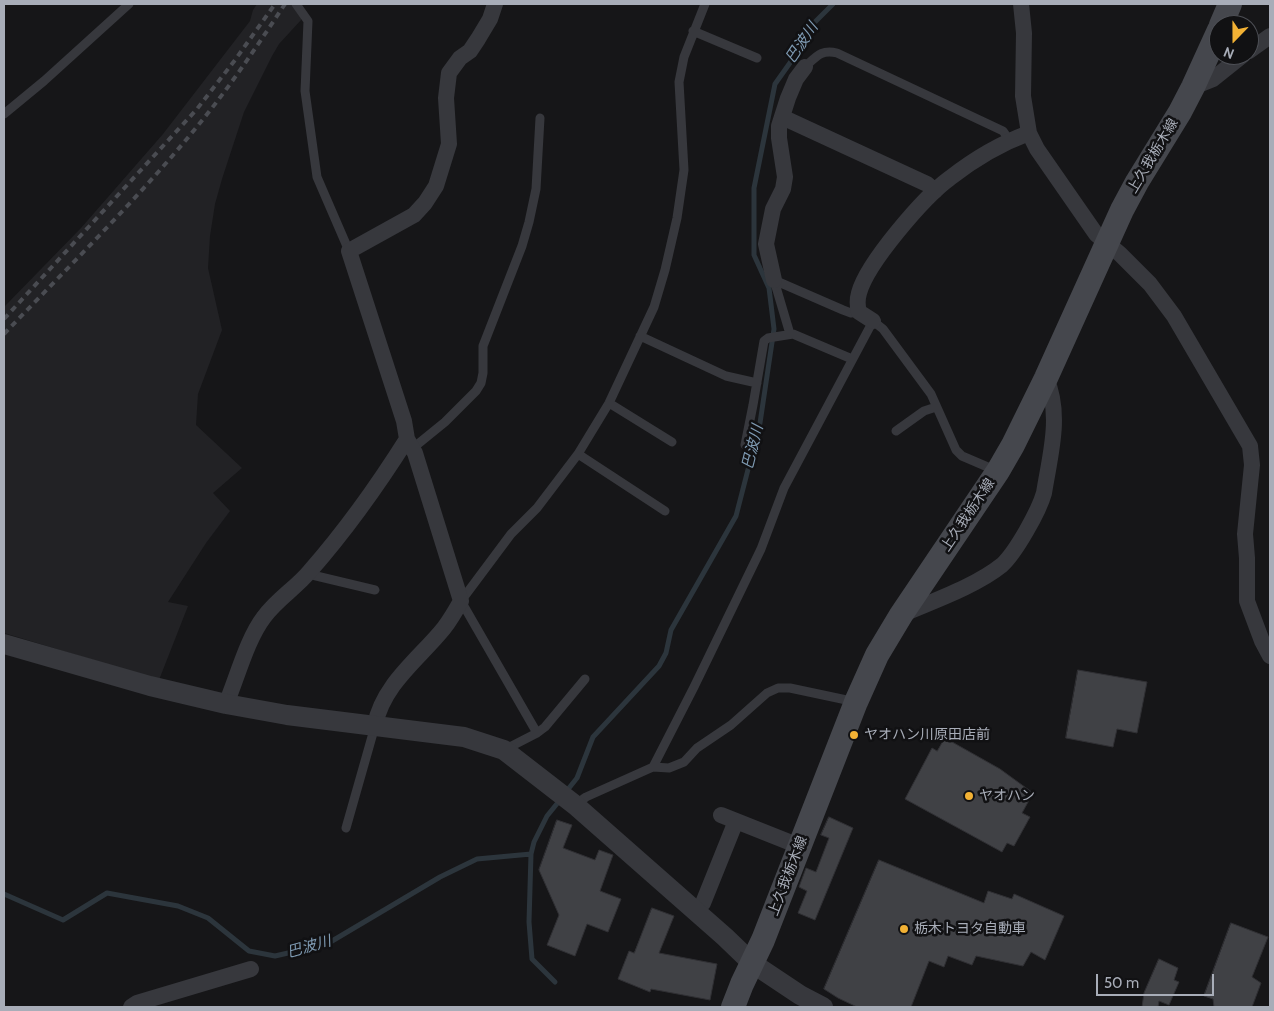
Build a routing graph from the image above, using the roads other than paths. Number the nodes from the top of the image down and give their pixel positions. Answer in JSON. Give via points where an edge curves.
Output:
{"nodes":[{"id":1,"x":129,"y":4,"type":"edge"},
{"id":2,"x":296,"y":4,"type":"edge"},
{"id":3,"x":496,"y":4,"type":"edge"},
{"id":4,"x":704,"y":4,"type":"edge"},
{"id":5,"x":1021,"y":4,"type":"edge"},
{"id":6,"x":693,"y":31,"type":"junction"},
{"id":7,"x":1270,"y":36,"type":"edge"},
{"id":8,"x":1259,"y":44,"type":"edge"},
{"id":9,"x":1209,"y":52,"type":"edge"},
{"id":10,"x":758,"y":58,"type":"dead end"},
{"id":11,"x":1230,"y":65,"type":"edge"},
{"id":12,"x":805,"y":67,"type":"joint"},
{"id":13,"x":1193,"y":87,"type":"junction"},
{"id":14,"x":4,"y":114,"type":"edge"},
{"id":15,"x":782,"y":117,"type":"junction"},
{"id":16,"x":540,"y":118,"type":"dead end"},
{"id":17,"x":1029,"y":133,"type":"junction"},
{"id":18,"x":1010,"y":142,"type":"junction"},
{"id":19,"x":935,"y":191,"type":"junction"},
{"id":20,"x":1106,"y":244,"type":"junction"},
{"id":21,"x":349,"y":251,"type":"junction"},
{"id":22,"x":774,"y":280,"type":"junction"},
{"id":23,"x":859,"y":312,"type":"junction"},
{"id":24,"x":873,"y":322,"type":"junction"},
{"id":25,"x":787,"y":334,"type":"junction"},
{"id":26,"x":640,"y":336,"type":"junction"},
{"id":27,"x":852,"y":359,"type":"junction"},
{"id":28,"x":1046,"y":378,"type":"junction"},
{"id":29,"x":757,"y":383,"type":"junction"},
{"id":30,"x":609,"y":403,"type":"junction"},
{"id":31,"x":936,"y":407,"type":"junction"},
{"id":32,"x":896,"y":431,"type":"dead end"},
{"id":33,"x":672,"y":442,"type":"dead end"},
{"id":34,"x":410,"y":444,"type":"junction"},
{"id":35,"x":745,"y":445,"type":"dead end"},
{"id":36,"x":578,"y":454,"type":"junction"},
{"id":37,"x":998,"y":471,"type":"junction"},
{"id":38,"x":665,"y":511,"type":"dead end"},
{"id":39,"x":308,"y":574,"type":"junction"},
{"id":40,"x":375,"y":590,"type":"dead end"},
{"id":41,"x":461,"y":601,"type":"junction"},
{"id":42,"x":901,"y":615,"type":"junction"},
{"id":43,"x":4,"y":644,"type":"edge"},
{"id":44,"x":1270,"y":656,"type":"edge"},
{"id":45,"x":585,"y":679,"type":"dead end"},
{"id":46,"x":856,"y":702,"type":"junction"},
{"id":47,"x":226,"y":704,"type":"junction"},
{"id":48,"x":375,"y":726,"type":"junction"},
{"id":49,"x":538,"y":733,"type":"junction"},
{"id":50,"x":504,"y":750,"type":"junction"},
{"id":51,"x":654,"y":767,"type":"junction"},
{"id":52,"x":572,"y":803,"type":"junction"},
{"id":53,"x":346,"y":828,"type":"dead end"},
{"id":54,"x":799,"y":846,"type":"junction"},
{"id":55,"x":696,"y":911,"type":"junction"},
{"id":56,"x":752,"y":964,"type":"junction"},
{"id":57,"x":251,"y":969,"type":"dead end"},
{"id":58,"x":131,"y":1007,"type":"edge"},
{"id":59,"x":733,"y":1007,"type":"edge"},
{"id":60,"x":823,"y":1007,"type":"edge"}],
"edges":[{"from":1,"to":14,"type":"lane"},
{"from":2,"to":21,"type":"lane","via":[[308,21],[305,91],[317,177]]},
{"from":3,"to":21,"type":"street","via":[[470,51],[460,58],[449,74],[446,98],[449,144],[436,186],[426,203],[414,215]]},
{"from":4,"to":6,"type":"lane"},
{"from":5,"to":17,"type":"street","via":[[1024,96]]},
{"from":6,"to":10,"type":"lane"},
{"from":6,"to":26,"type":"lane","via":[[679,82],[684,170],[677,218],[654,308]]},
{"from":7,"to":8,"type":"street"},
{"from":9,"to":13,"type":"main road","name":"上久我栃木線"},
{"from":11,"to":13,"type":"street"},
{"from":12,"to":15,"type":"street","via":[[796,80]]},
{"from":12,"to":18,"type":"lane","via":[[819,54],[838,53],[1003,132]]},
{"from":13,"to":20,"type":"main road","name":"上久我栃木線","via":[[1137,182]]},
{"from":15,"to":19,"type":"street","via":[[927,184]]},
{"from":15,"to":22,"type":"street","via":[[779,138],[785,177],[773,209],[766,244]]},
{"from":16,"to":34,"type":"lane","via":[[536,188],[529,222],[482,346],[481,383],[445,422]]},
{"from":17,"to":18,"type":"street"},
{"from":17,"to":20,"type":"street","via":[[1037,149]]},
{"from":18,"to":19,"type":"street","via":[[950,178]]},
{"from":19,"to":23,"type":"street","via":[[907,220],[865,277],[856,304]]},
{"from":20,"to":28,"type":"main road","name":"上久我栃木線"},
{"from":20,"to":44,"type":"street","via":[[1150,284],[1174,316],[1250,446],[1252,465],[1244,534],[1248,601]]},
{"from":21,"to":34,"type":"street"},
{"from":22,"to":23,"type":"lane","via":[[843,310]]},
{"from":22,"to":25,"type":"lane"},
{"from":23,"to":24,"type":"street"},
{"from":24,"to":27,"type":"lane"},
{"from":24,"to":31,"type":"lane","via":[[883,328],[909,363],[931,394]]},
{"from":25,"to":27,"type":"lane"},
{"from":25,"to":29,"type":"lane","via":[[764,341]]},
{"from":26,"to":29,"type":"lane","via":[[726,376]]},
{"from":26,"to":30,"type":"lane"},
{"from":27,"to":51,"type":"lane","via":[[784,488],[761,550]]},
{"from":28,"to":37,"type":"main road","name":"上久我栃木線"},
{"from":28,"to":42,"type":"street","via":[[1052,392],[1055,421],[1044,493],[1029,525],[1003,564],[984,577]]},
{"from":29,"to":35,"type":"lane"},
{"from":30,"to":33,"type":"lane"},
{"from":30,"to":36,"type":"lane"},
{"from":31,"to":32,"type":"lane","via":[[924,411]]},
{"from":31,"to":37,"type":"lane","via":[[956,450],[962,456]]},
{"from":34,"to":39,"type":"street"},
{"from":34,"to":41,"type":"street"},
{"from":36,"to":38,"type":"lane"},
{"from":36,"to":41,"type":"lane","via":[[537,508],[510,534]]},
{"from":37,"to":42,"type":"main road","name":"上久我栃木線"},
{"from":39,"to":40,"type":"lane"},
{"from":39,"to":47,"type":"street","via":[[263,617]]},
{"from":41,"to":48,"type":"street","via":[[445,627],[398,678],[376,717]]},
{"from":41,"to":49,"type":"lane"},
{"from":42,"to":46,"type":"main road","name":"上久我栃木線","via":[[877,655]]},
{"from":43,"to":47,"type":"street"},
{"from":45,"to":49,"type":"lane"},
{"from":46,"to":51,"type":"lane","via":[[778,688],[767,693],[731,725],[697,748],[684,762],[669,768]]},
{"from":46,"to":54,"type":"main road","name":"上久我栃木線"},
{"from":47,"to":48,"type":"street"},
{"from":48,"to":50,"type":"street","via":[[464,737]]},
{"from":48,"to":53,"type":"lane"},
{"from":49,"to":50,"type":"lane"},
{"from":50,"to":52,"type":"street"},
{"from":51,"to":52,"type":"lane"},
{"from":52,"to":55,"type":"street"},
{"from":54,"to":55,"type":"street","via":[[728,818],[703,903]]},
{"from":54,"to":56,"type":"main road","name":"上久我栃木線"},
{"from":55,"to":56,"type":"street"},
{"from":56,"to":59,"type":"main road","name":"上久我栃木線"},
{"from":56,"to":60,"type":"street","via":[[800,996]]},
{"from":57,"to":58,"type":"street"}]}
